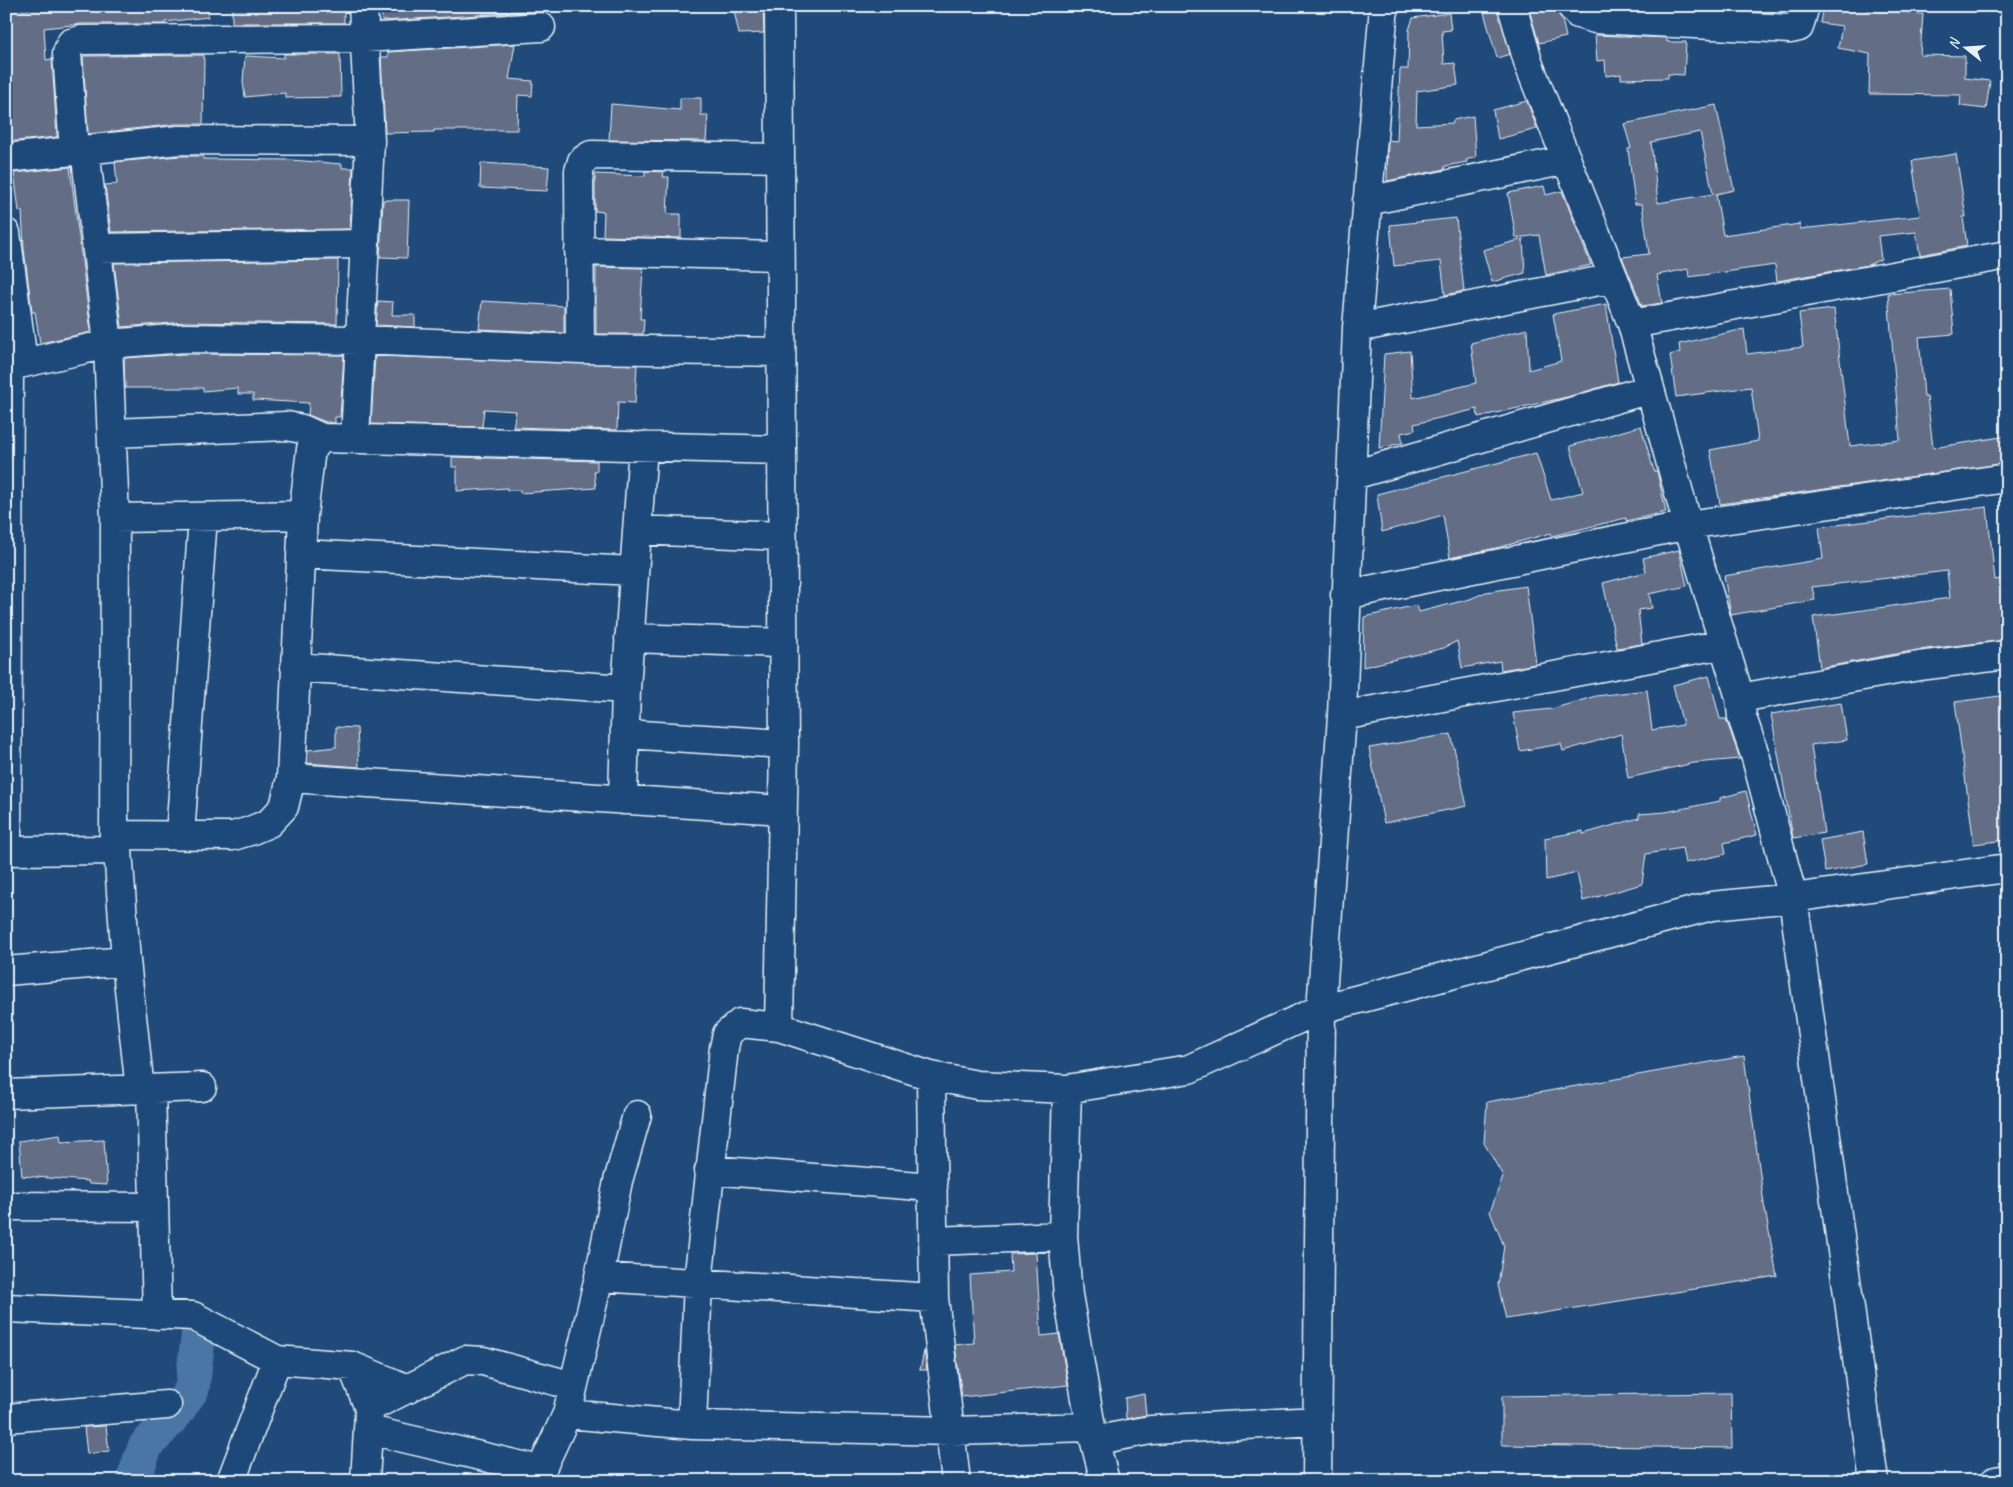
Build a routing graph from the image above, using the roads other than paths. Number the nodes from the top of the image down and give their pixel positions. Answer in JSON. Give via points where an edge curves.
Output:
{"nodes":[{"id":1,"x":363,"y":6,"type":"edge"},
{"id":2,"x":779,"y":6,"type":"edge"},
{"id":3,"x":1384,"y":6,"type":"edge"},
{"id":4,"x":1512,"y":6,"type":"edge"},
{"id":5,"x":1572,"y":6,"type":"edge"},
{"id":6,"x":1806,"y":6,"type":"edge"},
{"id":7,"x":540,"y":27,"type":"dead end"},
{"id":8,"x":365,"y":38,"type":"junction"},
{"id":9,"x":370,"y":141,"type":"junction"},
{"id":10,"x":80,"y":150,"type":"junction"},
{"id":11,"x":6,"y":158,"type":"edge"},
{"id":12,"x":780,"y":158,"type":"junction"},
{"id":13,"x":1567,"y":160,"type":"junction"},
{"id":14,"x":1367,"y":201,"type":"junction"},
{"id":15,"x":6,"y":233,"type":"edge"},
{"id":16,"x":365,"y":244,"type":"junction"},
{"id":17,"x":97,"y":248,"type":"junction"},
{"id":18,"x":579,"y":251,"type":"junction"},
{"id":19,"x":2007,"y":255,"type":"edge"},
{"id":20,"x":779,"y":256,"type":"junction"},
{"id":21,"x":1614,"y":278,"type":"junction"},
{"id":22,"x":1632,"y":324,"type":"junction"},
{"id":23,"x":1357,"y":328,"type":"junction"},
{"id":24,"x":360,"y":340,"type":"junction"},
{"id":25,"x":108,"y":344,"type":"junction"},
{"id":26,"x":580,"y":350,"type":"junction"},
{"id":27,"x":782,"y":352,"type":"junction"},
{"id":28,"x":13,"y":365,"type":"edge"},
{"id":29,"x":1650,"y":389,"type":"junction"},
{"id":30,"x":112,"y":433,"type":"junction"},
{"id":31,"x":322,"y":438,"type":"junction"},
{"id":32,"x":355,"y":439,"type":"junction"},
{"id":33,"x":643,"y":446,"type":"junction"},
{"id":34,"x":782,"y":450,"type":"junction"},
{"id":35,"x":1353,"y":475,"type":"junction"},
{"id":36,"x":2007,"y":478,"type":"edge"},
{"id":37,"x":303,"y":515,"type":"junction"},
{"id":38,"x":203,"y":517,"type":"junction"},
{"id":39,"x":115,"y":518,"type":"junction"},
{"id":40,"x":1688,"y":525,"type":"junction"},
{"id":41,"x":637,"y":530,"type":"junction"},
{"id":42,"x":782,"y":536,"type":"junction"},
{"id":43,"x":301,"y":554,"type":"junction"},
{"id":44,"x":634,"y":570,"type":"junction"},
{"id":45,"x":1345,"y":595,"type":"junction"},
{"id":46,"x":629,"y":638,"type":"junction"},
{"id":47,"x":783,"y":643,"type":"junction"},
{"id":48,"x":1724,"y":644,"type":"junction"},
{"id":49,"x":2007,"y":655,"type":"edge"},
{"id":50,"x":296,"y":668,"type":"junction"},
{"id":51,"x":626,"y":689,"type":"junction"},
{"id":52,"x":1740,"y":698,"type":"junction"},
{"id":53,"x":1342,"y":716,"type":"junction"},
{"id":54,"x":625,"y":734,"type":"junction"},
{"id":55,"x":784,"y":744,"type":"junction"},
{"id":56,"x":291,"y":778,"type":"junction"},
{"id":57,"x":623,"y":800,"type":"junction"},
{"id":58,"x":783,"y":810,"type":"junction"},
{"id":59,"x":180,"y":835,"type":"junction"},
{"id":60,"x":116,"y":842,"type":"junction"},
{"id":61,"x":7,"y":851,"type":"edge"},
{"id":62,"x":2007,"y":868,"type":"edge"},
{"id":63,"x":1793,"y":898,"type":"junction"},
{"id":64,"x":126,"y":961,"type":"junction"},
{"id":65,"x":6,"y":970,"type":"edge"},
{"id":66,"x":1322,"y":1009,"type":"junction"},
{"id":67,"x":778,"y":1027,"type":"junction"},
{"id":68,"x":931,"y":1076,"type":"junction"},
{"id":69,"x":202,"y":1087,"type":"dead end"},
{"id":70,"x":146,"y":1089,"type":"junction"},
{"id":71,"x":1067,"y":1089,"type":"junction"},
{"id":72,"x":6,"y":1094,"type":"edge"},
{"id":73,"x":637,"y":1115,"type":"dead end"},
{"id":74,"x":709,"y":1170,"type":"junction"},
{"id":75,"x":933,"y":1187,"type":"junction"},
{"id":76,"x":6,"y":1206,"type":"edge"},
{"id":77,"x":154,"y":1207,"type":"junction"},
{"id":78,"x":1063,"y":1236,"type":"junction"},
{"id":79,"x":933,"y":1241,"type":"junction"},
{"id":80,"x":599,"y":1277,"type":"junction"},
{"id":81,"x":698,"y":1282,"type":"junction"},
{"id":82,"x":934,"y":1298,"type":"junction"},
{"id":83,"x":6,"y":1308,"type":"edge"},
{"id":84,"x":157,"y":1314,"type":"junction"},
{"id":85,"x":277,"y":1360,"type":"junction"},
{"id":86,"x":352,"y":1366,"type":"junction"},
{"id":87,"x":573,"y":1386,"type":"junction"},
{"id":88,"x":408,"y":1389,"type":"junction"},
{"id":89,"x":167,"y":1405,"type":"dead end"},
{"id":90,"x":567,"y":1414,"type":"junction"},
{"id":91,"x":6,"y":1418,"type":"edge"},
{"id":92,"x":369,"y":1419,"type":"junction"},
{"id":93,"x":1318,"y":1421,"type":"junction"},
{"id":94,"x":692,"y":1425,"type":"junction"},
{"id":95,"x":951,"y":1431,"type":"junction"},
{"id":96,"x":1094,"y":1433,"type":"junction"},
{"id":97,"x":538,"y":1475,"type":"edge"},
{"id":98,"x":2007,"y":1479,"type":"edge"},
{"id":99,"x":232,"y":1481,"type":"edge"},
{"id":100,"x":365,"y":1481,"type":"edge"},
{"id":101,"x":956,"y":1481,"type":"edge"},
{"id":102,"x":1106,"y":1481,"type":"edge"},
{"id":103,"x":1317,"y":1481,"type":"edge"},
{"id":104,"x":1874,"y":1481,"type":"edge"},
{"id":105,"x":1995,"y":1481,"type":"edge"}],
"edges":[{"from":1,"to":8,"type":"street"},
{"from":2,"to":12,"type":"street"},
{"from":3,"to":14,"type":"street"},
{"from":4,"to":13,"type":"street","via":[[1528,65]]},
{"from":5,"to":6,"type":"street","via":[[1578,14],[1595,19],[1790,29],[1799,27]]},
{"from":7,"to":8,"type":"street"},
{"from":8,"to":9,"type":"street"},
{"from":8,"to":10,"type":"street","via":[[81,40],[71,43],[67,53]]},
{"from":9,"to":10,"type":"street","via":[[179,140]]},
{"from":9,"to":16,"type":"street"},
{"from":10,"to":11,"type":"street"},
{"from":10,"to":17,"type":"street"},
{"from":12,"to":18,"type":"street","via":[[591,155],[582,161],[579,171]]},
{"from":12,"to":20,"type":"street"},
{"from":13,"to":14,"type":"street"},
{"from":13,"to":21,"type":"street"},
{"from":14,"to":23,"type":"street"},
{"from":15,"to":28,"type":"street"},
{"from":16,"to":17,"type":"street"},
{"from":16,"to":24,"type":"street"},
{"from":17,"to":25,"type":"street"},
{"from":18,"to":20,"type":"street"},
{"from":18,"to":26,"type":"street"},
{"from":19,"to":22,"type":"street"},
{"from":20,"to":27,"type":"street"},
{"from":21,"to":22,"type":"street"},
{"from":21,"to":23,"type":"street"},
{"from":22,"to":29,"type":"street"},
{"from":23,"to":35,"type":"street"},
{"from":24,"to":25,"type":"street","via":[[184,338]]},
{"from":24,"to":26,"type":"street"},
{"from":24,"to":32,"type":"street"},
{"from":25,"to":28,"type":"street"},
{"from":25,"to":30,"type":"street"},
{"from":26,"to":27,"type":"street"},
{"from":27,"to":34,"type":"street"},
{"from":28,"to":61,"type":"street"},
{"from":29,"to":35,"type":"street"},
{"from":29,"to":40,"type":"street"},
{"from":30,"to":31,"type":"street","via":[[287,426]]},
{"from":30,"to":39,"type":"street"},
{"from":31,"to":32,"type":"street"},
{"from":31,"to":37,"type":"street","via":[[311,449]]},
{"from":32,"to":33,"type":"street"},
{"from":33,"to":34,"type":"street"},
{"from":33,"to":41,"type":"street"},
{"from":34,"to":42,"type":"street"},
{"from":35,"to":45,"type":"street"},
{"from":36,"to":40,"type":"street"},
{"from":37,"to":38,"type":"street"},
{"from":37,"to":43,"type":"street"},
{"from":38,"to":39,"type":"street"},
{"from":38,"to":59,"type":"street"},
{"from":39,"to":60,"type":"street"},
{"from":40,"to":45,"type":"street"},
{"from":40,"to":48,"type":"street"},
{"from":41,"to":42,"type":"street"},
{"from":41,"to":44,"type":"street"},
{"from":42,"to":47,"type":"street"},
{"from":43,"to":44,"type":"street"},
{"from":43,"to":50,"type":"street"},
{"from":44,"to":46,"type":"street"},
{"from":45,"to":53,"type":"street"},
{"from":46,"to":47,"type":"street"},
{"from":46,"to":51,"type":"street"},
{"from":47,"to":55,"type":"street"},
{"from":48,"to":52,"type":"street"},
{"from":48,"to":53,"type":"street"},
{"from":49,"to":52,"type":"street","via":[[1919,666]]},
{"from":50,"to":51,"type":"street"},
{"from":50,"to":56,"type":"street"},
{"from":51,"to":54,"type":"street"},
{"from":52,"to":63,"type":"street","via":[[1742,717]]},
{"from":53,"to":66,"type":"street"},
{"from":54,"to":55,"type":"street"},
{"from":54,"to":57,"type":"street"},
{"from":55,"to":58,"type":"street"},
{"from":56,"to":57,"type":"street"},
{"from":56,"to":59,"type":"street","via":[[284,807],[269,823],[233,836]]},
{"from":57,"to":58,"type":"street"},
{"from":58,"to":67,"type":"street"},
{"from":59,"to":60,"type":"street"},
{"from":60,"to":61,"type":"street"},
{"from":60,"to":64,"type":"street"},
{"from":62,"to":63,"type":"street"},
{"from":63,"to":66,"type":"street","via":[[1712,906]]},
{"from":63,"to":104,"type":"street"},
{"from":64,"to":65,"type":"street"},
{"from":64,"to":70,"type":"street"},
{"from":66,"to":71,"type":"street","via":[[1189,1069]]},
{"from":66,"to":93,"type":"street"},
{"from":67,"to":68,"type":"street"},
{"from":67,"to":74,"type":"street","via":[[740,1023],[727,1034]]},
{"from":68,"to":71,"type":"street","via":[[977,1085]]},
{"from":68,"to":75,"type":"street"},
{"from":69,"to":70,"type":"street"},
{"from":70,"to":72,"type":"street"},
{"from":70,"to":77,"type":"street"},
{"from":71,"to":78,"type":"street"},
{"from":73,"to":80,"type":"street","via":[[618,1181]]},
{"from":74,"to":75,"type":"street"},
{"from":74,"to":81,"type":"street"},
{"from":75,"to":79,"type":"street"},
{"from":76,"to":77,"type":"street"},
{"from":77,"to":84,"type":"street"},
{"from":78,"to":79,"type":"street"},
{"from":78,"to":96,"type":"street","via":[[1068,1295]]},
{"from":79,"to":82,"type":"street"},
{"from":80,"to":81,"type":"street"},
{"from":80,"to":87,"type":"street"},
{"from":81,"to":82,"type":"street"},
{"from":81,"to":94,"type":"street"},
{"from":82,"to":95,"type":"street"},
{"from":83,"to":84,"type":"street"},
{"from":84,"to":85,"type":"street","via":[[193,1316]]},
{"from":85,"to":86,"type":"street"},
{"from":85,"to":99,"type":"street"},
{"from":86,"to":88,"type":"street"},
{"from":86,"to":92,"type":"street"},
{"from":87,"to":88,"type":"street","via":[[483,1361],[465,1360]]},
{"from":87,"to":90,"type":"street"},
{"from":88,"to":92,"type":"street"},
{"from":89,"to":91,"type":"street"},
{"from":90,"to":94,"type":"street"},
{"from":90,"to":97,"type":"street"},
{"from":92,"to":97,"type":"street"},
{"from":92,"to":100,"type":"street"},
{"from":93,"to":96,"type":"street"},
{"from":93,"to":103,"type":"street"},
{"from":94,"to":95,"type":"street"},
{"from":95,"to":96,"type":"street"},
{"from":95,"to":101,"type":"street"},
{"from":96,"to":102,"type":"street"},
{"from":98,"to":105,"type":"street"}]}
